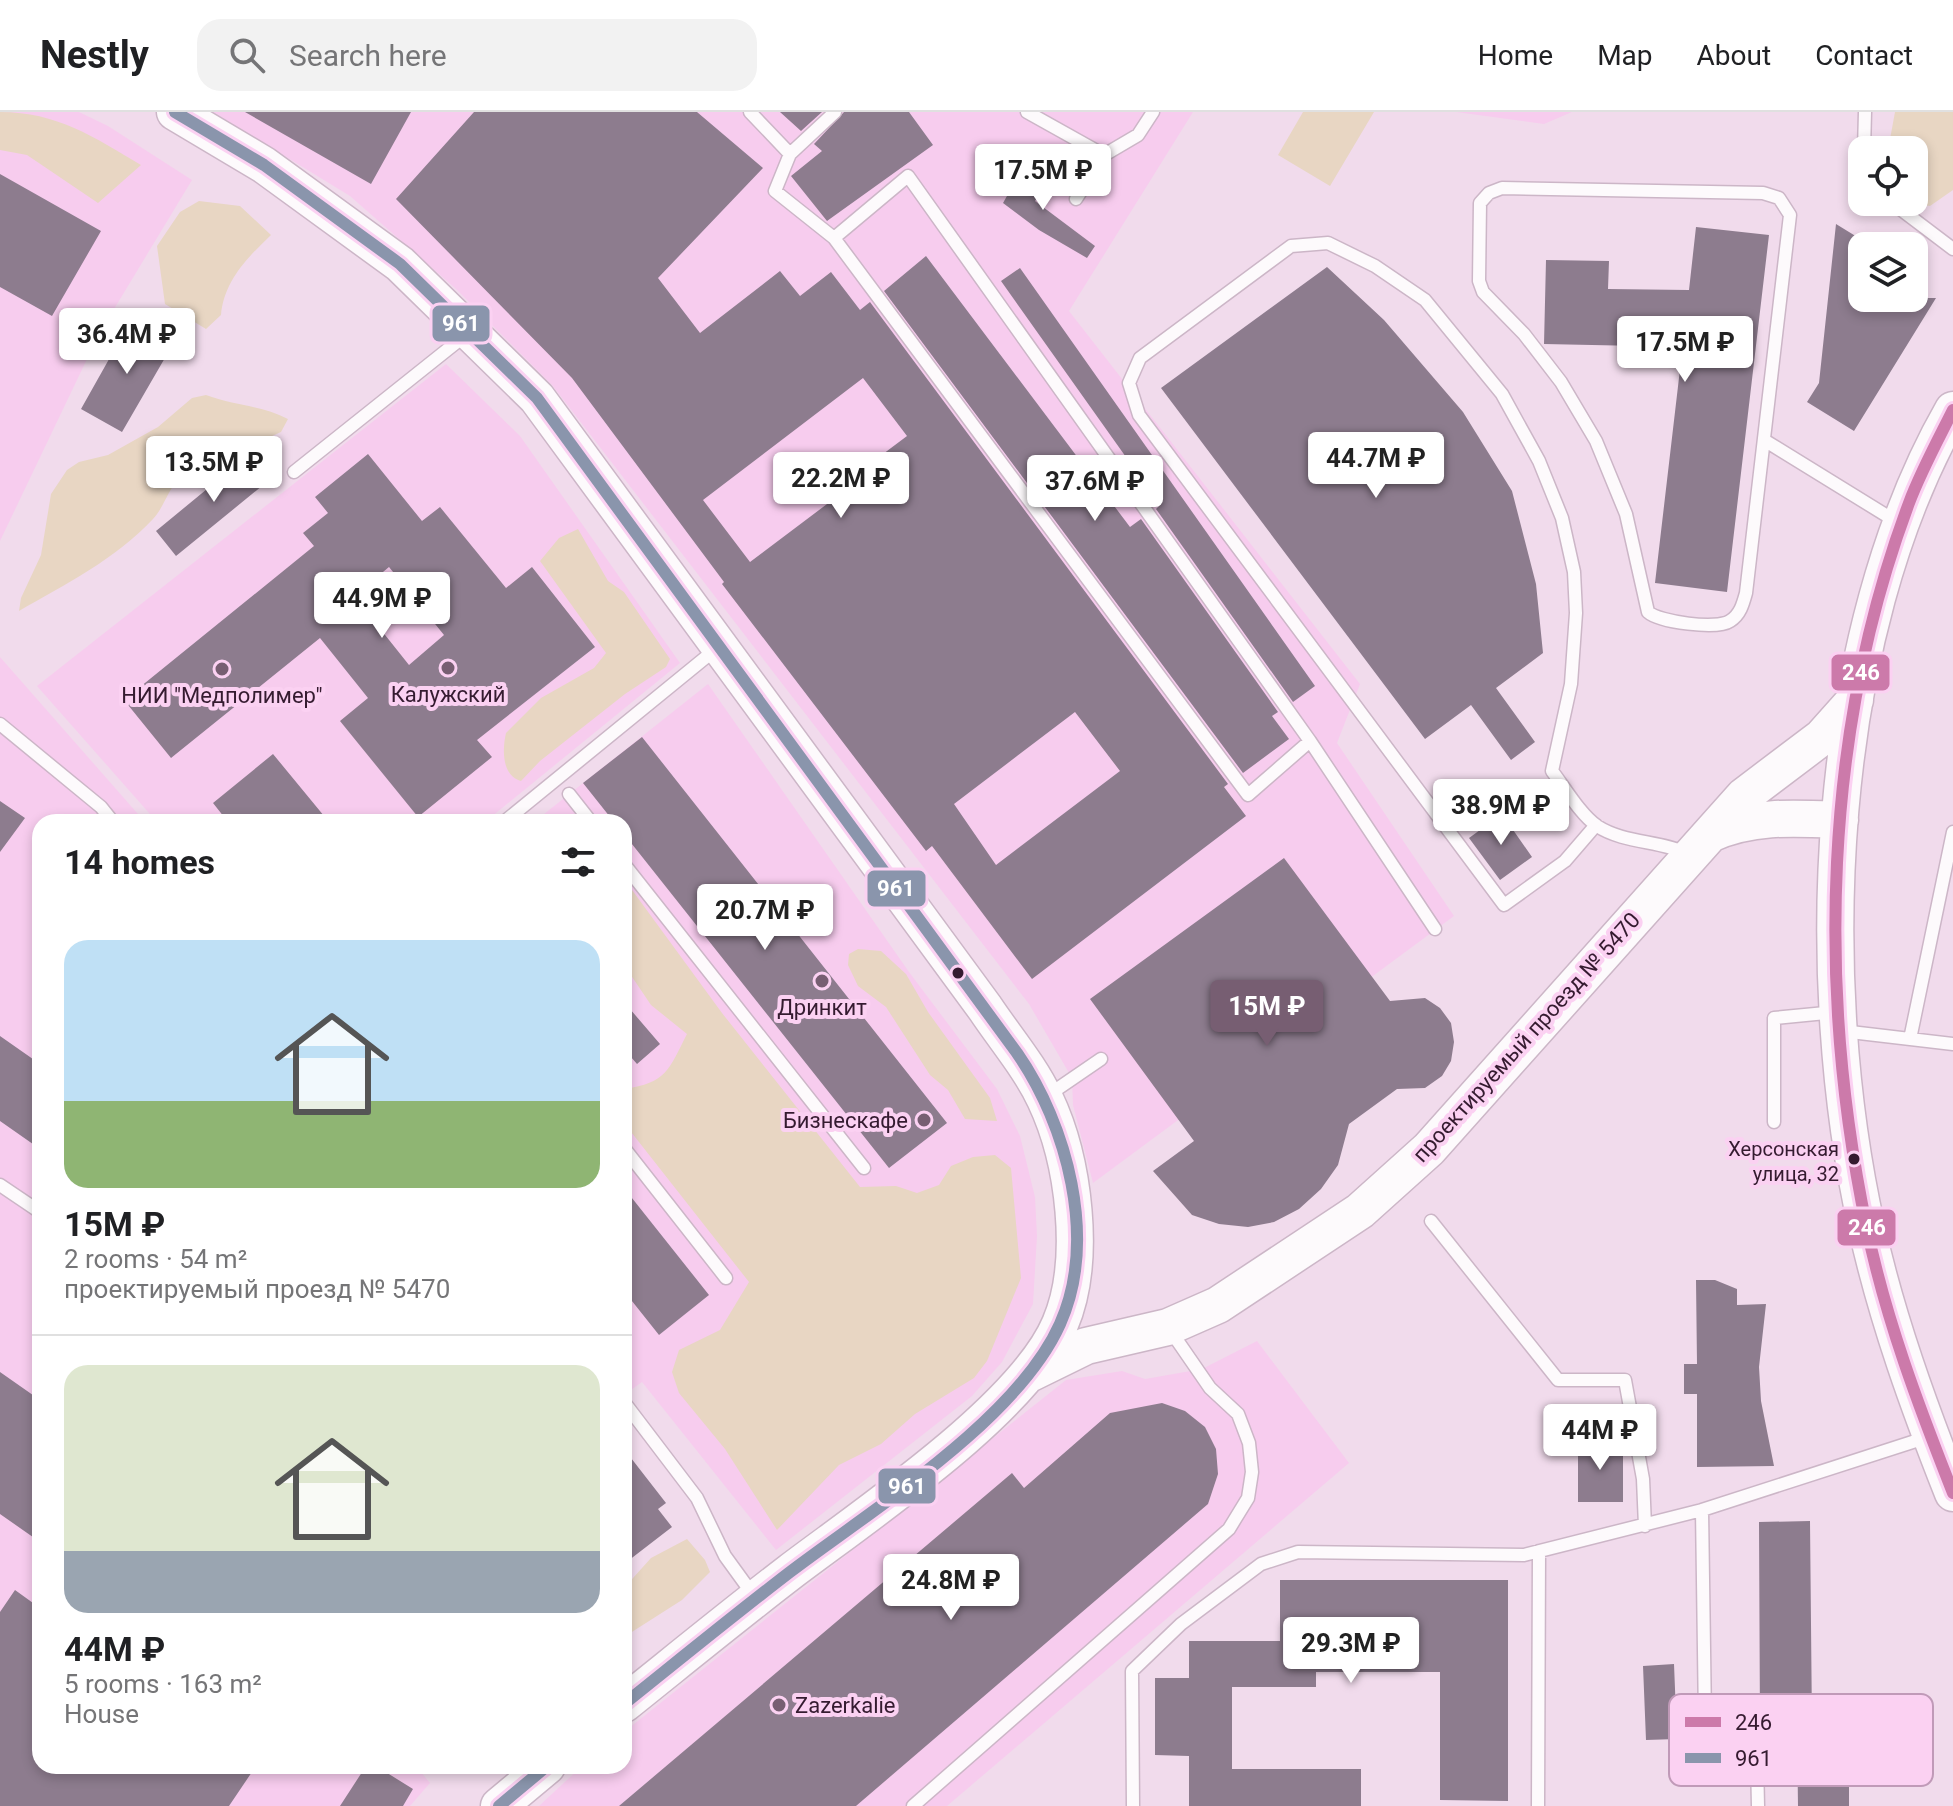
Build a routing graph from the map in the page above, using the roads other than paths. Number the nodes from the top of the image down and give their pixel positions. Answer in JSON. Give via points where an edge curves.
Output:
{"nodes":[{"id":1,"x":175,"y":112,"type":"edge"},
{"id":2,"x":750,"y":112,"type":"edge"},
{"id":3,"x":835,"y":112,"type":"edge"},
{"id":4,"x":1027,"y":112,"type":"edge"},
{"id":5,"x":1153,"y":112,"type":"edge"},
{"id":6,"x":1865,"y":112,"type":"edge"},
{"id":7,"x":1864,"y":136,"type":"edge"},
{"id":8,"x":790,"y":154,"type":"junction"},
{"id":9,"x":1104,"y":155,"type":"junction"},
{"id":10,"x":1076,"y":199,"type":"dead end"},
{"id":11,"x":1909,"y":216,"type":"edge"},
{"id":12,"x":1953,"y":231,"type":"edge"},
{"id":13,"x":834,"y":238,"type":"junction"},
{"id":14,"x":1948,"y":246,"type":"edge"},
{"id":15,"x":470,"y":332,"type":"junction"},
{"id":16,"x":1953,"y":410,"type":"edge"},
{"id":17,"x":1764,"y":440,"type":"junction"},
{"id":18,"x":294,"y":472,"type":"dead end"},
{"id":19,"x":1902,"y":525,"type":"junction"},
{"id":20,"x":719,"y":647,"type":"junction"},
{"id":21,"x":1855,"y":700,"type":"junction"},
{"id":22,"x":0,"y":724,"type":"edge"},
{"id":23,"x":1310,"y":741,"type":"junction"},
{"id":24,"x":569,"y":794,"type":"dead end"},
{"id":25,"x":107,"y":814,"type":"edge"},
{"id":26,"x":514,"y":814,"type":"edge"},
{"id":27,"x":585,"y":814,"type":"edge"},
{"id":28,"x":1840,"y":820,"type":"junction"},
{"id":29,"x":1596,"y":825,"type":"junction"},
{"id":30,"x":1953,"y":832,"type":"edge"},
{"id":31,"x":1697,"y":846,"type":"junction"},
{"id":32,"x":632,"y":874,"type":"edge"},
{"id":33,"x":1435,"y":929,"type":"dead end"},
{"id":34,"x":1839,"y":1021,"type":"junction"},
{"id":35,"x":1910,"y":1039,"type":"junction"},
{"id":36,"x":1953,"y":1044,"type":"edge"},
{"id":37,"x":1101,"y":1059,"type":"dead end"},
{"id":38,"x":1045,"y":1098,"type":"junction"},
{"id":39,"x":1774,"y":1122,"type":"dead end"},
{"id":40,"x":632,"y":1158,"type":"edge"},
{"id":41,"x":864,"y":1168,"type":"dead end"},
{"id":42,"x":0,"y":1185,"type":"edge"},
{"id":43,"x":32,"y":1207,"type":"edge"},
{"id":44,"x":1431,"y":1221,"type":"dead end"},
{"id":45,"x":726,"y":1278,"type":"dead end"},
{"id":46,"x":1070,"y":1287,"type":"junction"},
{"id":47,"x":1168,"y":1327,"type":"junction"},
{"id":48,"x":1126,"y":1335,"type":"junction"},
{"id":49,"x":1028,"y":1374,"type":"junction"},
{"id":50,"x":632,"y":1413,"type":"edge"},
{"id":51,"x":1931,"y":1436,"type":"junction"},
{"id":52,"x":1953,"y":1493,"type":"edge"},
{"id":53,"x":1702,"y":1510,"type":"junction"},
{"id":54,"x":1645,"y":1526,"type":"junction"},
{"id":55,"x":1539,"y":1551,"type":"junction"},
{"id":56,"x":756,"y":1598,"type":"junction"},
{"id":57,"x":1705,"y":1694,"type":"edge"},
{"id":58,"x":632,"y":1698,"type":"edge"},
{"id":59,"x":537,"y":1774,"type":"edge"},
{"id":60,"x":1758,"y":1786,"type":"edge"},
{"id":61,"x":499,"y":1806,"type":"edge"},
{"id":62,"x":913,"y":1806,"type":"edge"},
{"id":63,"x":1133,"y":1806,"type":"edge"},
{"id":64,"x":1538,"y":1806,"type":"edge"},
{"id":65,"x":1758,"y":1806,"type":"edge"}],
"edges":[{"from":1,"to":15,"type":"street","via":[[356,229]]},
{"from":2,"to":8,"type":"lane"},
{"from":3,"to":8,"type":"lane"},
{"from":4,"to":9,"type":"lane"},
{"from":5,"to":9,"type":"lane","via":[[1138,135]]},
{"from":6,"to":7,"type":"lane"},
{"from":8,"to":13,"type":"lane","via":[[775,191]]},
{"from":9,"to":10,"type":"lane"},
{"from":11,"to":14,"type":"lane"},
{"from":12,"to":14,"type":"lane"},
{"from":13,"to":23,"type":"lane","via":[[1248,795]]},
{"from":13,"to":23,"type":"lane","via":[[908,176]]},
{"from":15,"to":18,"type":"lane"},
{"from":15,"to":20,"type":"street","via":[[537,398]]},
{"from":16,"to":19,"type":"street"},
{"from":17,"to":17,"type":"lane","via":[[1741,610],[1717,626],[1651,616],[1626,514],[1596,441],[1561,382],[1483,292],[1480,203],[1502,188],[1763,193],[1779,198],[1790,215]]},
{"from":17,"to":19,"type":"lane"},
{"from":19,"to":21,"type":"street"},
{"from":20,"to":26,"type":"lane"},
{"from":20,"to":38,"type":"street","via":[[977,996]]},
{"from":21,"to":28,"type":"street"},
{"from":21,"to":31,"type":"street","name":"проектируемый проезд № 5470","via":[[1822,737],[1744,796]]},
{"from":22,"to":25,"type":"lane"},
{"from":23,"to":33,"type":"lane"},
{"from":24,"to":27,"type":"lane"},
{"from":28,"to":31,"type":"street","name":"проектируемый проезд № 5470","via":[[1787,817],[1736,823]]},
{"from":28,"to":34,"type":"street"},
{"from":29,"to":29,"type":"lane","via":[[1552,771],[1571,684],[1576,613],[1562,518],[1539,461],[1502,394],[1425,300],[1328,243],[1291,246],[1140,358],[1129,383],[1139,415],[1504,905],[1565,861]]},
{"from":29,"to":31,"type":"lane","via":[[1633,840]]},
{"from":30,"to":35,"type":"lane"},
{"from":31,"to":47,"type":"street","name":"проектируемый проезд № 5470","via":[[1429,1149],[1360,1211],[1270,1273]]},
{"from":32,"to":41,"type":"lane"},
{"from":34,"to":35,"type":"lane"},
{"from":34,"to":39,"type":"lane","via":[[1774,1018]]},
{"from":34,"to":51,"type":"street","via":[[1867,1229],[1896,1337]]},
{"from":35,"to":36,"type":"lane"},
{"from":37,"to":38,"type":"lane"},
{"from":38,"to":46,"type":"street","via":[[1070,1181]]},
{"from":40,"to":45,"type":"lane"},
{"from":42,"to":43,"type":"lane"},
{"from":44,"to":54,"type":"lane","via":[[1558,1380],[1625,1380],[1643,1479]]},
{"from":46,"to":48,"type":"street","via":[[1094,1323]]},
{"from":46,"to":49,"type":"street","via":[[1060,1324]]},
{"from":47,"to":48,"type":"street","name":"проектируемый проезд № 5470"},
{"from":47,"to":62,"type":"lane","via":[[1210,1388],[1238,1414],[1249,1443],[1248,1498],[1229,1529]]},
{"from":48,"to":49,"type":"street","name":"проектируемый проезд № 5470","via":[[1086,1346]]},
{"from":49,"to":56,"type":"street","via":[[919,1472]]},
{"from":50,"to":56,"type":"lane","via":[[697,1498],[725,1556]]},
{"from":51,"to":52,"type":"street"},
{"from":51,"to":53,"type":"lane"},
{"from":53,"to":54,"type":"lane"},
{"from":53,"to":57,"type":"lane"},
{"from":54,"to":55,"type":"lane"},
{"from":55,"to":63,"type":"lane","via":[[1298,1552],[1261,1564],[1181,1624],[1132,1671]]},
{"from":55,"to":64,"type":"lane"},
{"from":56,"to":58,"type":"street"},
{"from":59,"to":61,"type":"street"},
{"from":60,"to":65,"type":"lane"}]}
